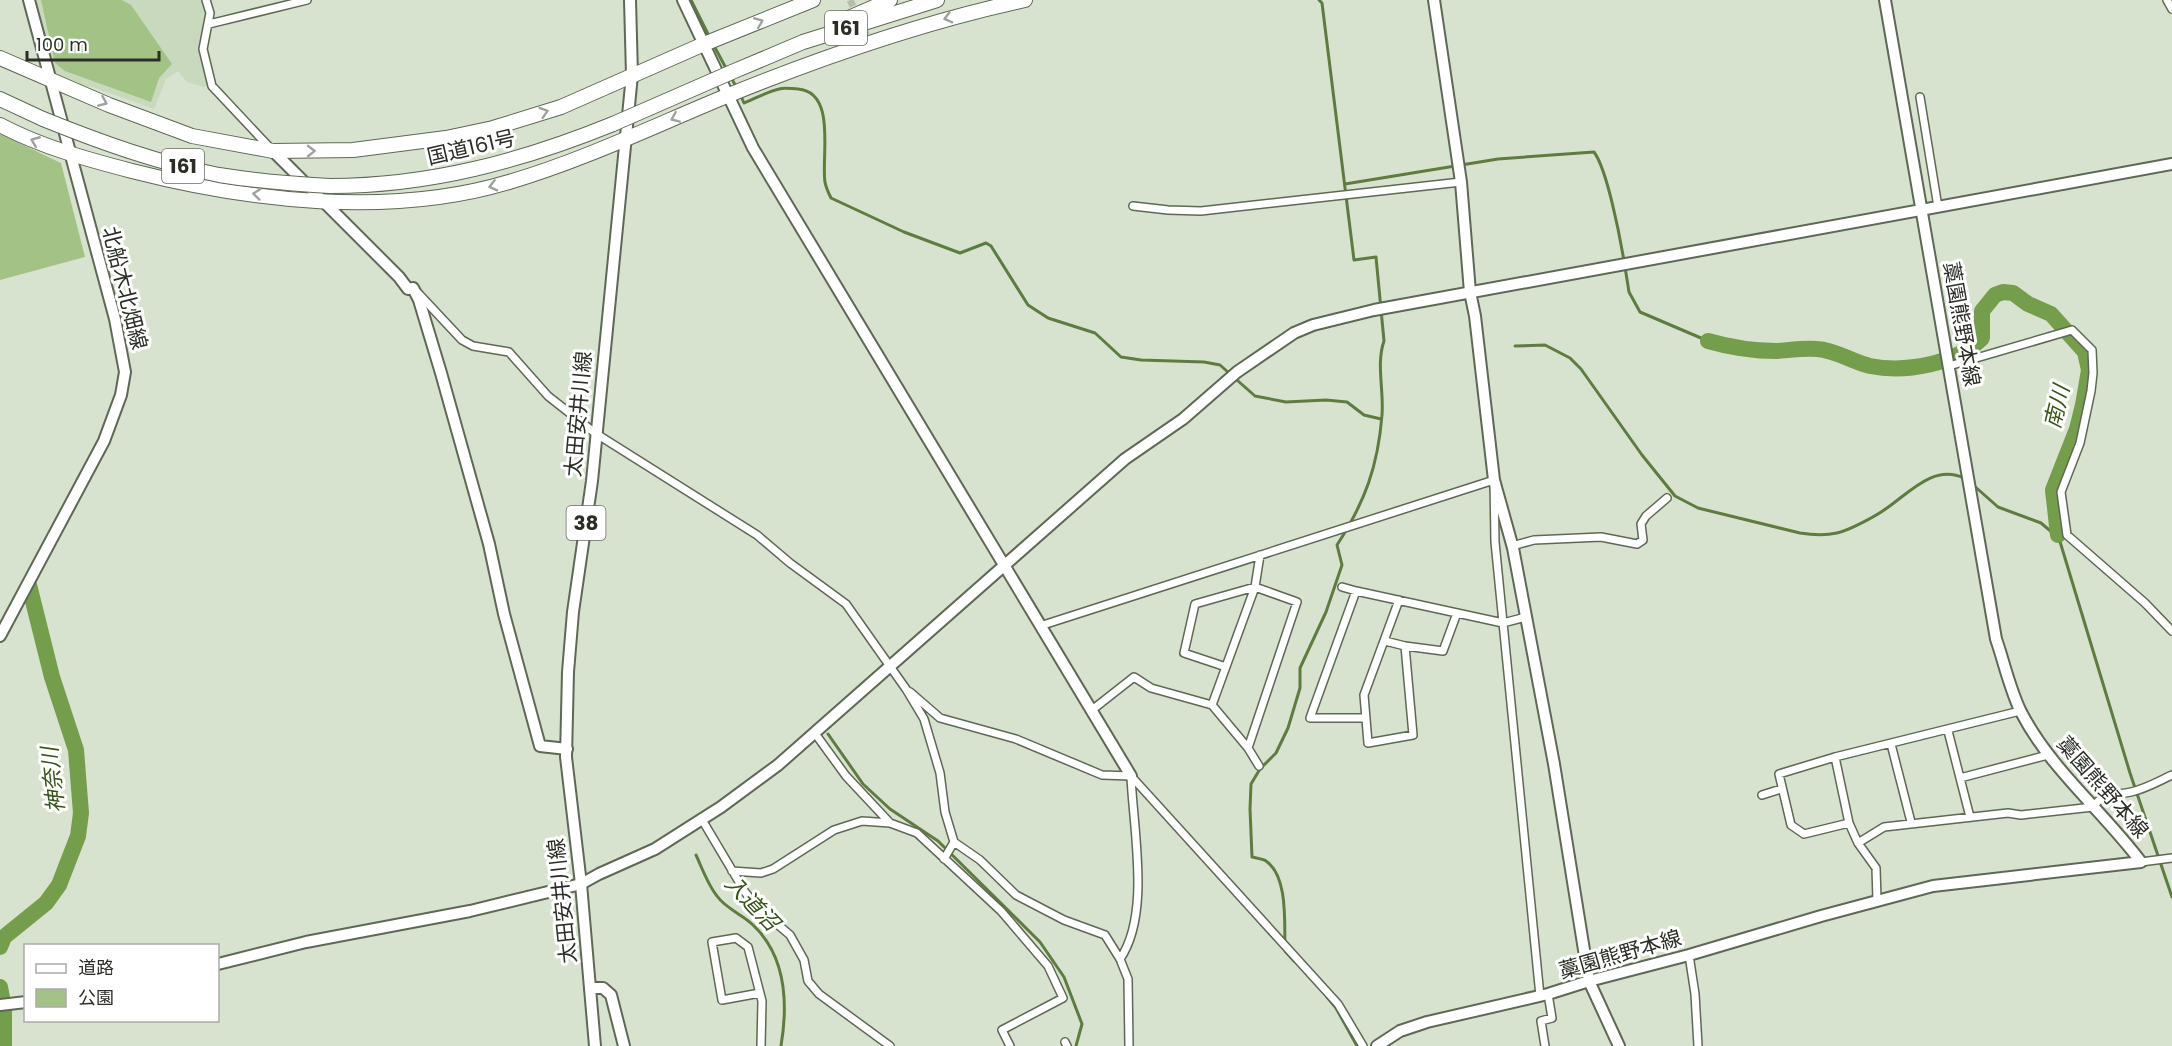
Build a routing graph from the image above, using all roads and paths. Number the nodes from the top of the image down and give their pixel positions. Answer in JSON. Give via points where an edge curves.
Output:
{"nodes":[{"id":1,"x":29,"y":0,"type":"edge"},
{"id":2,"x":206,"y":0,"type":"edge"},
{"id":3,"x":307,"y":0,"type":"edge"},
{"id":4,"x":630,"y":0,"type":"edge"},
{"id":5,"x":683,"y":0,"type":"edge"},
{"id":6,"x":813,"y":0,"type":"edge"},
{"id":7,"x":890,"y":0,"type":"edge"},
{"id":8,"x":1025,"y":0,"type":"edge"},
{"id":9,"x":1434,"y":0,"type":"edge"},
{"id":10,"x":1885,"y":0,"type":"edge"},
{"id":11,"x":2167,"y":0,"type":"edge"},
{"id":12,"x":936,"y":1,"type":"edge"},
{"id":13,"x":2172,"y":9,"type":"edge"},
{"id":14,"x":209,"y":24,"type":"junction"},
{"id":15,"x":803,"y":42,"type":"junction"},
{"id":16,"x":704,"y":44,"type":"junction"},
{"id":17,"x":0,"y":58,"type":"edge"},
{"id":18,"x":632,"y":75,"type":"junction"},
{"id":19,"x":49,"y":78,"type":"junction"},
{"id":20,"x":729,"y":95,"type":"junction"},
{"id":21,"x":1920,"y":97,"type":"dead end"},
{"id":22,"x":0,"y":99,"type":"edge"},
{"id":23,"x":0,"y":125,"type":"edge"},
{"id":24,"x":625,"y":138,"type":"junction"},
{"id":25,"x":273,"y":151,"type":"junction"},
{"id":26,"x":70,"y":155,"type":"junction"},
{"id":27,"x":2172,"y":164,"type":"edge"},
{"id":28,"x":1460,"y":177,"type":"junction"},
{"id":29,"x":323,"y":201,"type":"junction"},
{"id":30,"x":1132,"y":206,"type":"dead end"},
{"id":31,"x":1938,"y":207,"type":"junction"},
{"id":32,"x":1922,"y":210,"type":"junction"},
{"id":33,"x":413,"y":288,"type":"junction"},
{"id":34,"x":1470,"y":292,"type":"junction"},
{"id":35,"x":1948,"y":360,"type":"junction"},
{"id":36,"x":595,"y":433,"type":"junction"},
{"id":37,"x":1494,"y":480,"type":"junction"},
{"id":38,"x":1667,"y":498,"type":"dead end"},
{"id":39,"x":1512,"y":546,"type":"junction"},
{"id":40,"x":1260,"y":555,"type":"junction"},
{"id":41,"x":1004,"y":564,"type":"junction"},
{"id":42,"x":1255,"y":587,"type":"junction"},
{"id":43,"x":1342,"y":587,"type":"dead end"},
{"id":44,"x":1356,"y":591,"type":"junction"},
{"id":45,"x":1399,"y":600,"type":"junction"},
{"id":46,"x":1457,"y":613,"type":"junction"},
{"id":47,"x":1526,"y":617,"type":"junction"},
{"id":48,"x":1503,"y":623,"type":"junction"},
{"id":49,"x":1040,"y":626,"type":"junction"},
{"id":50,"x":2172,"y":631,"type":"edge"},
{"id":51,"x":0,"y":636,"type":"edge"},
{"id":52,"x":1385,"y":641,"type":"junction"},
{"id":53,"x":1405,"y":646,"type":"junction"},
{"id":54,"x":889,"y":666,"type":"junction"},
{"id":55,"x":1226,"y":667,"type":"junction"},
{"id":56,"x":906,"y":689,"type":"junction"},
{"id":57,"x":1212,"y":705,"type":"junction"},
{"id":58,"x":1092,"y":710,"type":"junction"},
{"id":59,"x":2020,"y":711,"type":"junction"},
{"id":60,"x":1366,"y":718,"type":"junction"},
{"id":61,"x":1948,"y":731,"type":"junction"},
{"id":62,"x":814,"y":732,"type":"junction"},
{"id":63,"x":1891,"y":744,"type":"junction"},
{"id":64,"x":1248,"y":748,"type":"junction"},
{"id":65,"x":567,"y":749,"type":"junction"},
{"id":66,"x":2048,"y":755,"type":"junction"},
{"id":67,"x":1835,"y":758,"type":"junction"},
{"id":68,"x":1259,"y":766,"type":"dead end"},
{"id":69,"x":2172,"y":775,"type":"edge"},
{"id":70,"x":1131,"y":776,"type":"junction"},
{"id":71,"x":1960,"y":778,"type":"junction"},
{"id":72,"x":1781,"y":789,"type":"junction"},
{"id":73,"x":1762,"y":795,"type":"dead end"},
{"id":74,"x":2092,"y":807,"type":"junction"},
{"id":75,"x":1970,"y":817,"type":"junction"},
{"id":76,"x":701,"y":818,"type":"junction"},
{"id":77,"x":1911,"y":822,"type":"junction"},
{"id":78,"x":890,"y":823,"type":"junction"},
{"id":79,"x":1849,"y":823,"type":"junction"},
{"id":80,"x":1858,"y":843,"type":"junction"},
{"id":81,"x":953,"y":844,"type":"junction"},
{"id":82,"x":945,"y":858,"type":"junction"},
{"id":83,"x":2170,"y":858,"type":"edge"},
{"id":84,"x":2141,"y":862,"type":"junction"},
{"id":85,"x":732,"y":871,"type":"junction"},
{"id":86,"x":580,"y":884,"type":"junction"},
{"id":87,"x":1877,"y":900,"type":"junction"},
{"id":88,"x":1689,"y":955,"type":"junction"},
{"id":89,"x":1120,"y":959,"type":"junction"},
{"id":90,"x":219,"y":964,"type":"edge"},
{"id":91,"x":1589,"y":981,"type":"junction"},
{"id":92,"x":590,"y":988,"type":"junction"},
{"id":93,"x":760,"y":993,"type":"junction"},
{"id":94,"x":1544,"y":995,"type":"junction"},
{"id":95,"x":24,"y":1002,"type":"edge"},
{"id":96,"x":0,"y":1005,"type":"edge"},
{"id":97,"x":594,"y":1046,"type":"edge"},
{"id":98,"x":624,"y":1046,"type":"edge"},
{"id":99,"x":761,"y":1046,"type":"edge"},
{"id":100,"x":890,"y":1046,"type":"edge"},
{"id":101,"x":1010,"y":1046,"type":"edge"},
{"id":102,"x":1129,"y":1046,"type":"edge"},
{"id":103,"x":1363,"y":1046,"type":"edge"},
{"id":104,"x":1377,"y":1046,"type":"edge"},
{"id":105,"x":1545,"y":1046,"type":"edge"},
{"id":106,"x":1619,"y":1046,"type":"edge"},
{"id":107,"x":1698,"y":1046,"type":"edge"}],
"edges":[{"from":1,"to":19,"type":"street","name":"北船木北畑線"},
{"from":2,"to":14,"type":"street"},
{"from":3,"to":14,"type":"street"},
{"from":4,"to":18,"type":"street","name":"太田安井川線","number":"38"},
{"from":5,"to":16,"type":"street"},
{"from":16,"to":6,"type":"highway","one_way":true},
{"from":7,"to":15,"type":"highway"},
{"from":8,"to":20,"type":"highway","one_way":true,"via":[[909,29]]},
{"from":9,"to":28,"type":"street"},
{"from":10,"to":32,"type":"street","name":"藁園熊野本線"},
{"from":11,"to":13,"type":"street"},
{"from":12,"to":15,"type":"highway","name":"国道161号","number":"161"},
{"from":14,"to":25,"type":"street","via":[[203,49],[212,86]]},
{"from":15,"to":22,"type":"highway","name":"国道161号","number":"161","bridge":true,"via":[[613,124],[533,153],[453,175],[376,185],[330,186],[249,179],[185,167],[99,142]]},
{"from":16,"to":18,"type":"highway"},
{"from":16,"to":20,"type":"street"},
{"from":17,"to":19,"type":"highway"},
{"from":18,"to":24,"type":"street","name":"太田安井川線","number":"38"},
{"from":25,"to":18,"type":"highway","one_way":true,"via":[[353,150],[446,138],[561,107]]},
{"from":19,"to":25,"type":"highway","one_way":true,"via":[[192,136]]},
{"from":19,"to":26,"type":"street","name":"北船木北畑線"},
{"from":20,"to":24,"type":"highway","one_way":true},
{"from":20,"to":41,"type":"street","via":[[753,148]]},
{"from":21,"to":31,"type":"street"},
{"from":26,"to":23,"type":"highway","one_way":true},
{"from":24,"to":29,"type":"highway","one_way":true,"via":[[539,172],[478,190],[417,199]]},
{"from":24,"to":36,"type":"street","name":"太田安井川線","number":"38"},
{"from":25,"to":29,"type":"street"},
{"from":29,"to":26,"type":"highway","one_way":true,"via":[[176,182]]},
{"from":26,"to":51,"type":"street","name":"北船木北畑線","via":[[115,319],[125,372],[121,396],[104,441]]},
{"from":27,"to":31,"type":"street"},
{"from":28,"to":30,"type":"street","via":[[1201,212]]},
{"from":28,"to":34,"type":"street"},
{"from":29,"to":33,"type":"street","via":[[408,289]]},
{"from":31,"to":32,"type":"street"},
{"from":32,"to":34,"type":"street"},
{"from":32,"to":35,"type":"street","name":"藁園熊野本線"},
{"from":33,"to":36,"type":"street","via":[[462,340],[473,346],[509,352],[548,396]]},
{"from":33,"to":65,"type":"street","via":[[483,522],[540,746]]},
{"from":34,"to":37,"type":"street"},
{"from":34,"to":41,"type":"street","via":[[1375,309],[1294,333],[1125,459]]},
{"from":35,"to":50,"type":"street","via":[[2072,330],[2091,350],[2091,391],[2080,443],[2061,492],[2067,535]]},
{"from":35,"to":59,"type":"street","name":"藁園熊野本線","via":[[1996,639]]},
{"from":36,"to":54,"type":"street","via":[[757,536],[846,604]]},
{"from":36,"to":65,"type":"street","name":"太田安井川線","number":"38","via":[[573,612]]},
{"from":37,"to":39,"type":"street"},
{"from":37,"to":40,"type":"street"},
{"from":37,"to":48,"type":"street"},
{"from":38,"to":39,"type":"street","via":[[1646,516],[1641,524],[1643,540],[1637,544],[1601,537],[1534,540]]},
{"from":39,"to":47,"type":"street"},
{"from":40,"to":42,"type":"street"},
{"from":40,"to":49,"type":"street"},
{"from":41,"to":49,"type":"street"},
{"from":41,"to":54,"type":"street"},
{"from":42,"to":55,"type":"street"},
{"from":42,"to":55,"type":"street","via":[[1195,604],[1184,653]]},
{"from":42,"to":64,"type":"street","via":[[1297,602]]},
{"from":43,"to":44,"type":"street"},
{"from":44,"to":45,"type":"street"},
{"from":44,"to":60,"type":"street","via":[[1310,718]]},
{"from":45,"to":46,"type":"street"},
{"from":45,"to":52,"type":"street"},
{"from":46,"to":48,"type":"street"},
{"from":46,"to":53,"type":"street","via":[[1443,651]]},
{"from":47,"to":48,"type":"street"},
{"from":47,"to":91,"type":"street"},
{"from":48,"to":94,"type":"street"},
{"from":49,"to":58,"type":"street"},
{"from":52,"to":53,"type":"street"},
{"from":52,"to":60,"type":"street","via":[[1364,694]]},
{"from":53,"to":60,"type":"street","via":[[1413,735],[1368,743]]},
{"from":54,"to":56,"type":"street"},
{"from":54,"to":62,"type":"street"},
{"from":55,"to":57,"type":"street"},
{"from":56,"to":70,"type":"street","via":[[940,718],[1016,739],[1102,775]]},
{"from":56,"to":81,"type":"street","via":[[924,719],[933,747]]},
{"from":57,"to":58,"type":"street","via":[[1151,688],[1134,677]]},
{"from":57,"to":64,"type":"street"},
{"from":58,"to":70,"type":"street"},
{"from":59,"to":61,"type":"street"},
{"from":59,"to":66,"type":"street","name":"藁園熊野本線"},
{"from":61,"to":63,"type":"street"},
{"from":61,"to":71,"type":"street"},
{"from":62,"to":76,"type":"street","via":[[778,765]]},
{"from":62,"to":78,"type":"street","via":[[846,776]]},
{"from":63,"to":67,"type":"street"},
{"from":63,"to":77,"type":"street"},
{"from":64,"to":68,"type":"street"},
{"from":65,"to":86,"type":"street","name":"太田安井川線","number":"38"},
{"from":66,"to":71,"type":"street"},
{"from":66,"to":74,"type":"street","name":"藁園熊野本線"},
{"from":67,"to":72,"type":"street","via":[[1779,774]]},
{"from":67,"to":79,"type":"street"},
{"from":69,"to":74,"type":"street","via":[[2131,792],[2105,795]]},
{"from":70,"to":89,"type":"street","via":[[1137,914]]},
{"from":70,"to":103,"type":"street","via":[[1338,1004]]},
{"from":71,"to":75,"type":"street"},
{"from":72,"to":73,"type":"street"},
{"from":72,"to":79,"type":"street","via":[[1791,825],[1804,834]]},
{"from":74,"to":75,"type":"street"},
{"from":74,"to":84,"type":"street","name":"藁園熊野本線"},
{"from":75,"to":77,"type":"street"},
{"from":76,"to":85,"type":"street"},
{"from":76,"to":86,"type":"street","via":[[655,849]]},
{"from":77,"to":80,"type":"street","via":[[1884,827]]},
{"from":78,"to":82,"type":"street","via":[[917,833]]},
{"from":78,"to":85,"type":"street","via":[[862,821],[834,830],[761,873]]},
{"from":79,"to":80,"type":"street"},
{"from":80,"to":87,"type":"street","via":[[1876,868]]},
{"from":81,"to":82,"type":"street"},
{"from":81,"to":89,"type":"street","via":[[980,860],[1016,895],[1064,920],[1105,935]]},
{"from":82,"to":101,"type":"street","via":[[1000,911],[1048,966],[1064,998],[1002,1030]]},
{"from":83,"to":84,"type":"street"},
{"from":84,"to":87,"type":"street","name":"藁園熊野本線","via":[[1958,881]]},
{"from":85,"to":100,"type":"street","via":[[757,907],[790,935],[804,960],[808,981],[819,994]]},
{"from":86,"to":90,"type":"street"},
{"from":86,"to":92,"type":"street","name":"太田安井川線","number":"38"},
{"from":87,"to":88,"type":"street","name":"藁園熊野本線"},
{"from":88,"to":91,"type":"street","name":"藁園熊野本線"},
{"from":88,"to":107,"type":"street"},
{"from":89,"to":102,"type":"street","via":[[1128,979]]},
{"from":91,"to":94,"type":"street","name":"藁園熊野本線"},
{"from":91,"to":106,"type":"street"},
{"from":92,"to":97,"type":"street","name":"太田安井川線","number":"38"},
{"from":92,"to":98,"type":"street","via":[[603,988],[611,995]]},
{"from":93,"to":93,"type":"street","via":[[747,946],[736,938],[712,942],[722,1000]]},
{"from":93,"to":99,"type":"street"},
{"from":94,"to":104,"type":"street","name":"藁園熊野本線","via":[[1400,1030]]},
{"from":94,"to":105,"type":"street","via":[[1552,1018],[1541,1022]]},
{"from":95,"to":96,"type":"street"}]}
